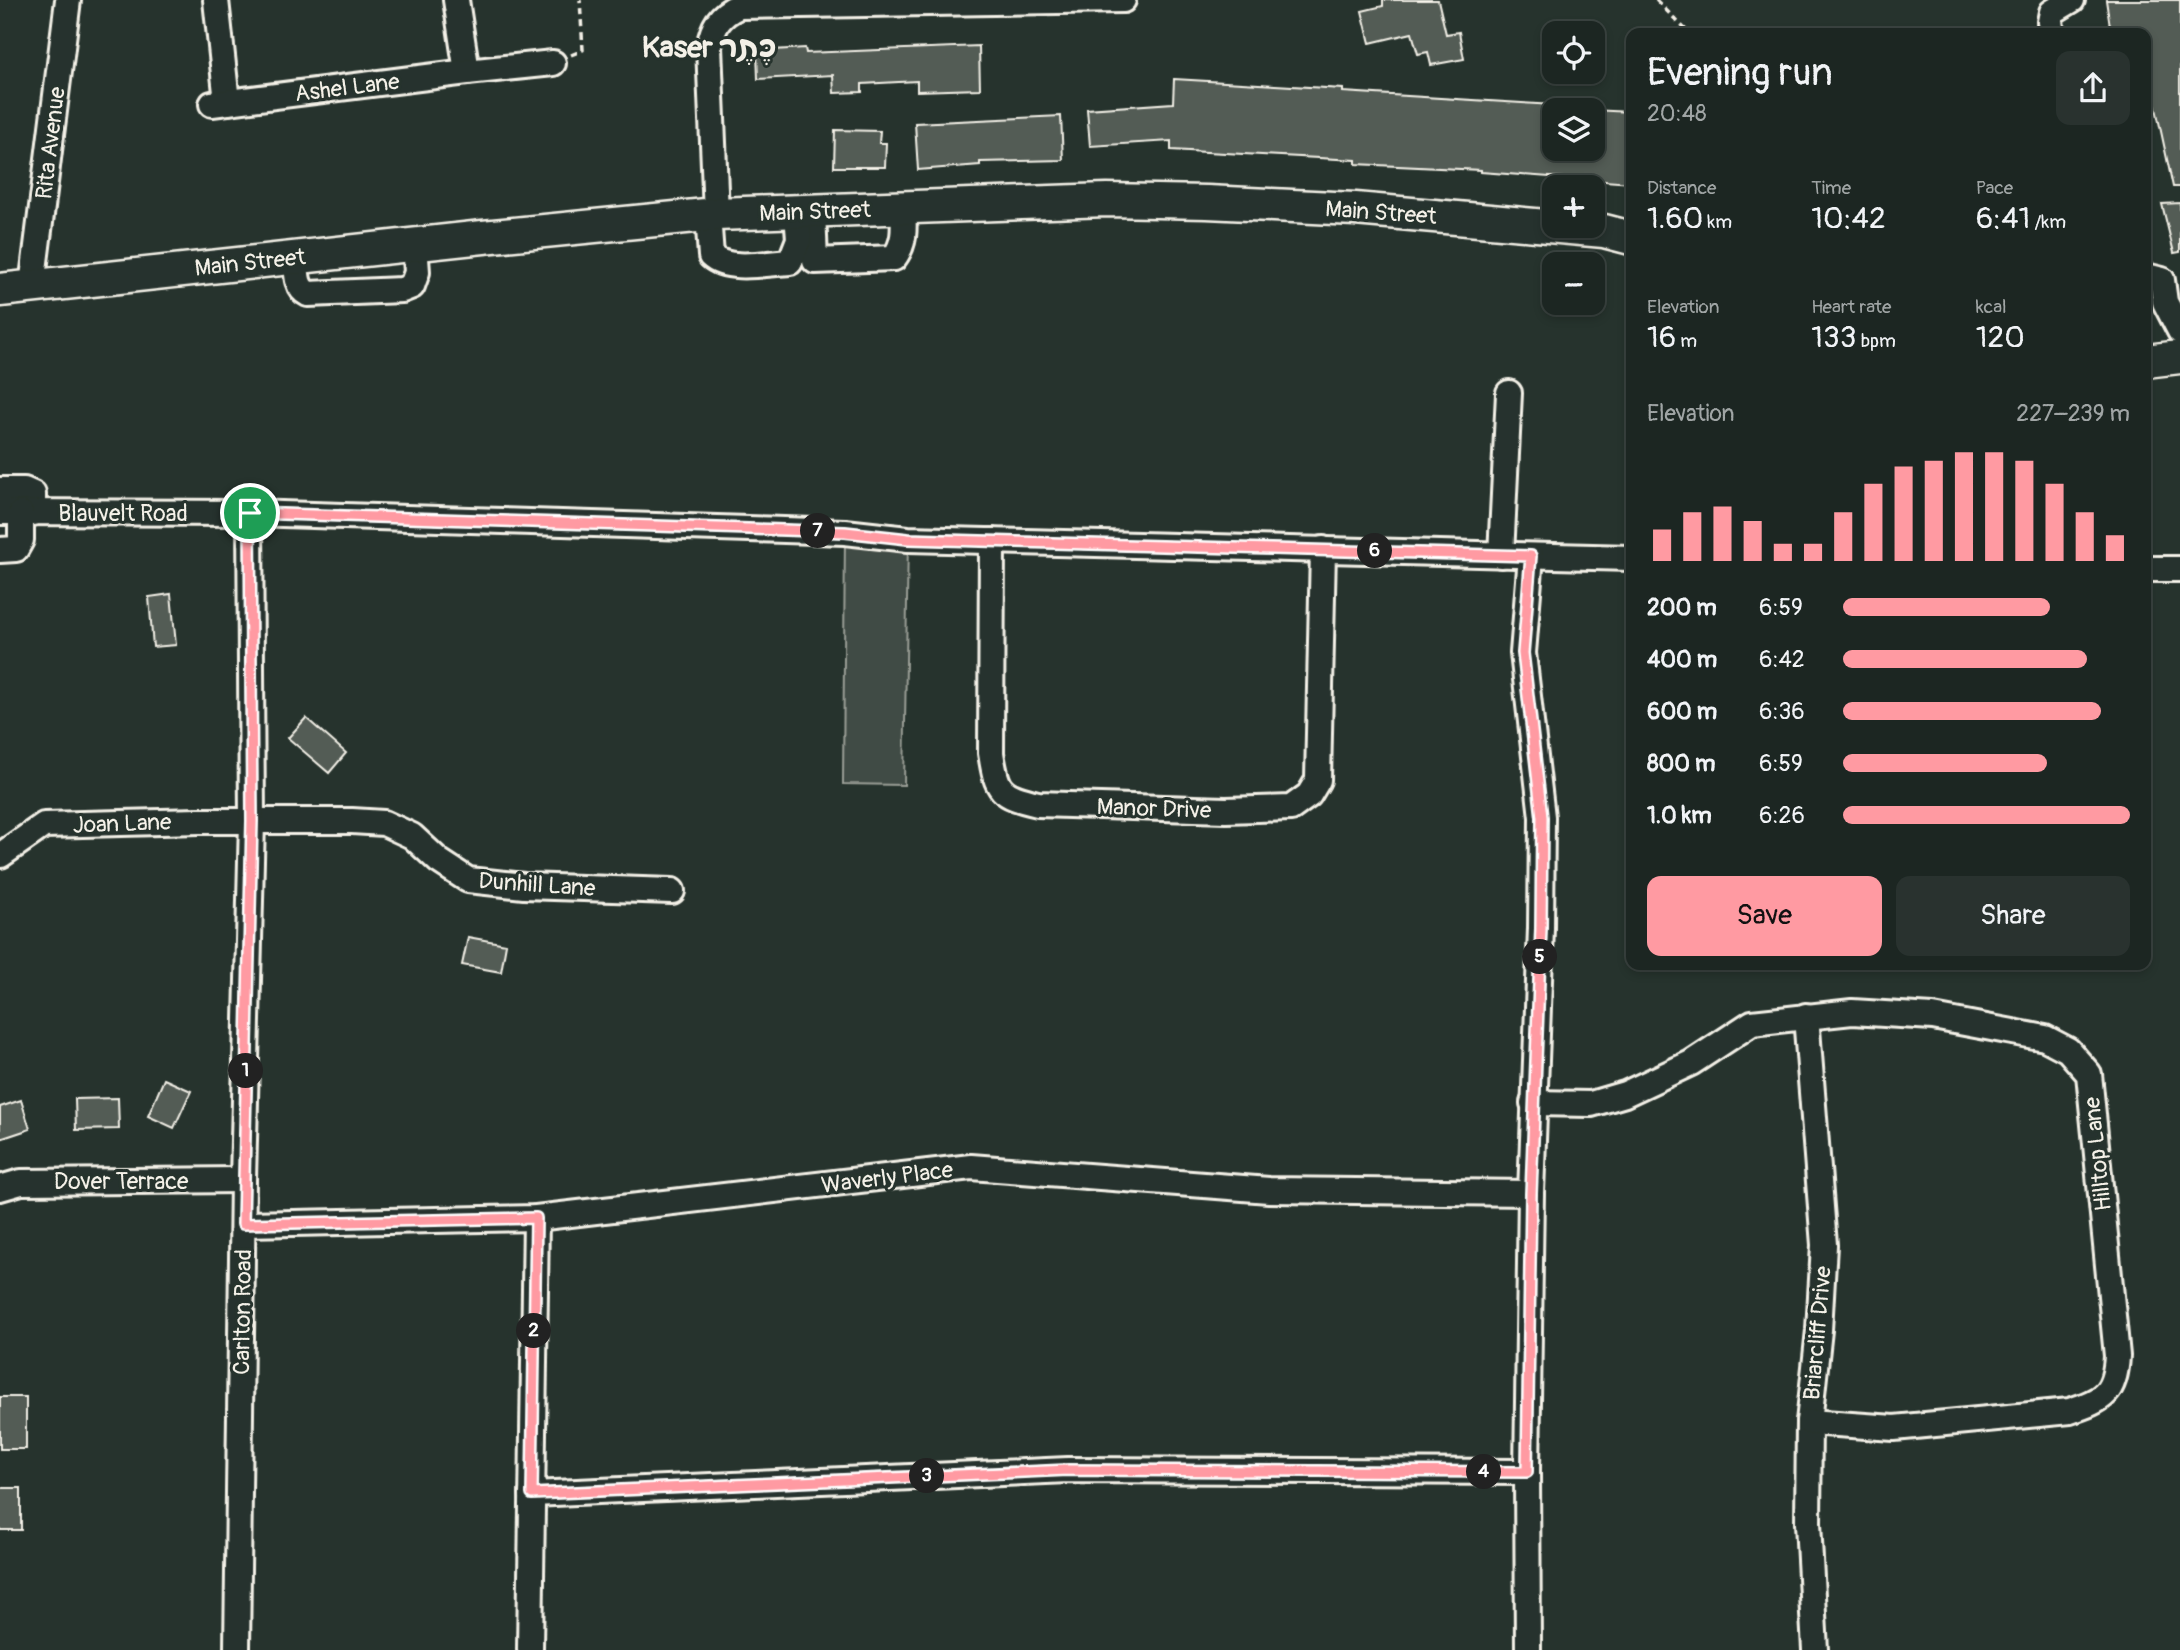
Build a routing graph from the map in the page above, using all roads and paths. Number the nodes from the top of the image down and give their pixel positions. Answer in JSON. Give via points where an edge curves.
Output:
{"nodes":[{"id":1,"x":68,"y":0,"type":"edge"},
{"id":2,"x":216,"y":0,"type":"edge"},
{"id":3,"x":456,"y":0,"type":"edge"},
{"id":4,"x":580,"y":0,"type":"edge"},
{"id":5,"x":1123,"y":0,"type":"edge"},
{"id":6,"x":1656,"y":0,"type":"edge"},
{"id":7,"x":2072,"y":0,"type":"edge"},
{"id":8,"x":1684,"y":28,"type":"edge"},
{"id":9,"x":2051,"y":28,"type":"edge"},
{"id":10,"x":553,"y":63,"type":"joint"},
{"id":11,"x":467,"y":72,"type":"junction"},
{"id":12,"x":904,"y":207,"type":"junction"},
{"id":13,"x":805,"y":211,"type":"junction"},
{"id":14,"x":712,"y":215,"type":"junction"},
{"id":15,"x":1626,"y":237,"type":"edge"},
{"id":16,"x":415,"y":244,"type":"junction"},
{"id":17,"x":296,"y":257,"type":"junction"},
{"id":18,"x":2154,"y":278,"type":"edge"},
{"id":19,"x":32,"y":286,"type":"junction"},
{"id":20,"x":0,"y":290,"type":"edge"},
{"id":21,"x":2180,"y":331,"type":"edge"},
{"id":22,"x":2180,"y":357,"type":"edge"},
{"id":23,"x":2151,"y":360,"type":"edge"},
{"id":24,"x":1509,"y":393,"type":"dead end"},
{"id":25,"x":0,"y":489,"type":"edge"},
{"id":26,"x":18,"y":513,"type":"edge"},
{"id":27,"x":250,"y":513,"type":"junction"},
{"id":28,"x":992,"y":541,"type":"junction"},
{"id":29,"x":1323,"y":549,"type":"junction"},
{"id":30,"x":0,"y":550,"type":"edge"},
{"id":31,"x":1501,"y":555,"type":"junction"},
{"id":32,"x":1531,"y":556,"type":"junction"},
{"id":33,"x":1626,"y":558,"type":"edge"},
{"id":34,"x":2151,"y":569,"type":"edge"},
{"id":35,"x":2180,"y":569,"type":"edge"},
{"id":36,"x":252,"y":821,"type":"junction"},
{"id":37,"x":1,"y":855,"type":"edge"},
{"id":38,"x":672,"y":891,"type":"dead end"},
{"id":39,"x":1806,"y":1016,"type":"junction"},
{"id":40,"x":1533,"y":1103,"type":"junction"},
{"id":41,"x":243,"y":1180,"type":"junction"},
{"id":42,"x":0,"y":1188,"type":"edge"},
{"id":43,"x":1531,"y":1194,"type":"junction"},
{"id":44,"x":536,"y":1218,"type":"junction"},
{"id":45,"x":243,"y":1224,"type":"junction"},
{"id":46,"x":1809,"y":1422,"type":"junction"},
{"id":47,"x":1527,"y":1472,"type":"junction"},
{"id":48,"x":532,"y":1494,"type":"junction"},
{"id":49,"x":237,"y":1650,"type":"edge"},
{"id":50,"x":530,"y":1650,"type":"edge"},
{"id":51,"x":1528,"y":1650,"type":"edge"},
{"id":52,"x":1815,"y":1650,"type":"edge"}],
"edges":[{"from":1,"to":19,"type":"street","name":"Rita Avenue"},
{"from":2,"to":11,"type":"street","name":"Ashel Lane","via":[[219,103]]},
{"from":3,"to":11,"type":"street"},
{"from":4,"to":10,"type":"path","via":[[583,50]]},
{"from":5,"to":14,"type":"street","via":[[739,6],[728,11],[718,19],[709,47]]},
{"from":6,"to":8,"type":"path"},
{"from":7,"to":9,"type":"street","via":[[2052,12]]},
{"from":10,"to":11,"type":"street","name":"Ashel Lane"},
{"from":12,"to":13,"type":"main road","name":"Main Street"},
{"from":12,"to":13,"type":"street","via":[[901,248],[894,258],[881,260],[815,261]]},
{"from":12,"to":15,"type":"main road","name":"Main Street","via":[[1107,200],[1221,202],[1355,209]]},
{"from":13,"to":14,"type":"main road","name":"Main Street"},
{"from":13,"to":14,"type":"street","via":[[790,262],[717,262],[711,256]]},
{"from":14,"to":16,"type":"main road","name":"Main Street"},
{"from":16,"to":17,"type":"main road","name":"Main Street"},
{"from":16,"to":17,"type":"street","via":[[417,272],[412,286],[402,290],[308,294],[298,284]]},
{"from":17,"to":19,"type":"main road","name":"Main Street"},
{"from":18,"to":21,"type":"street"},
{"from":19,"to":20,"type":"main road","name":"Main Street"},
{"from":22,"to":23,"type":"main road"},
{"from":24,"to":31,"type":"street"},
{"from":25,"to":26,"type":"street","via":[[33,494]]},
{"from":26,"to":27,"type":"street","name":"Blauvelt Road"},
{"from":26,"to":30,"type":"street","via":[[21,540],[16,550]]},
{"from":27,"to":28,"type":"street","name":"Blauvelt Road"},
{"from":27,"to":36,"type":"street","name":"Carlton Road"},
{"from":28,"to":29,"type":"street","name":"Blauvelt Road"},
{"from":28,"to":29,"type":"street","name":"Manor Drive","via":[[991,753],[995,779],[1009,797],[1038,804],[1226,810],[1291,808],[1309,795],[1318,780]]},
{"from":29,"to":31,"type":"street","name":"Blauvelt Road"},
{"from":31,"to":32,"type":"street","name":"Blauvelt Road"},
{"from":32,"to":33,"type":"street","name":"Blauvelt Road"},
{"from":32,"to":40,"type":"street","via":[[1523,653],[1542,817]]},
{"from":34,"to":35,"type":"street"},
{"from":36,"to":37,"type":"street","name":"Joan Lane","via":[[44,825]]},
{"from":36,"to":38,"type":"street","name":"Dunhill Lane","via":[[384,823],[412,836],[439,862],[468,880]]},
{"from":36,"to":41,"type":"street","name":"Carlton Road"},
{"from":39,"to":40,"type":"street","name":"Hilltop Lane","via":[[1752,1023],[1692,1063],[1625,1094],[1591,1104]]},
{"from":39,"to":46,"type":"street","name":"Briarcliff Drive","via":[[1824,1245]]},
{"from":39,"to":46,"type":"street","name":"Hilltop Lane","via":[[1852,1012],[1933,1017],[2045,1038],[2068,1050],[2089,1074],[2118,1356],[2116,1381],[2095,1403],[2070,1411],[1894,1428]]},
{"from":40,"to":43,"type":"street"},
{"from":41,"to":42,"type":"street","name":"Dover Terrace","via":[[21,1182]]},
{"from":41,"to":45,"type":"street","name":"Carlton Road"},
{"from":43,"to":44,"type":"street","name":"Waverly Place","via":[[1269,1190],[971,1167]]},
{"from":43,"to":47,"type":"street"},
{"from":44,"to":45,"type":"street","name":"Waverly Place"},
{"from":44,"to":48,"type":"street"},
{"from":45,"to":49,"type":"street","name":"Carlton Road"},
{"from":46,"to":52,"type":"street","name":"Briarcliff Drive","via":[[1808,1523]]},
{"from":47,"to":48,"type":"street","via":[[1068,1470]]},
{"from":47,"to":51,"type":"street"},
{"from":48,"to":50,"type":"street"}]}
